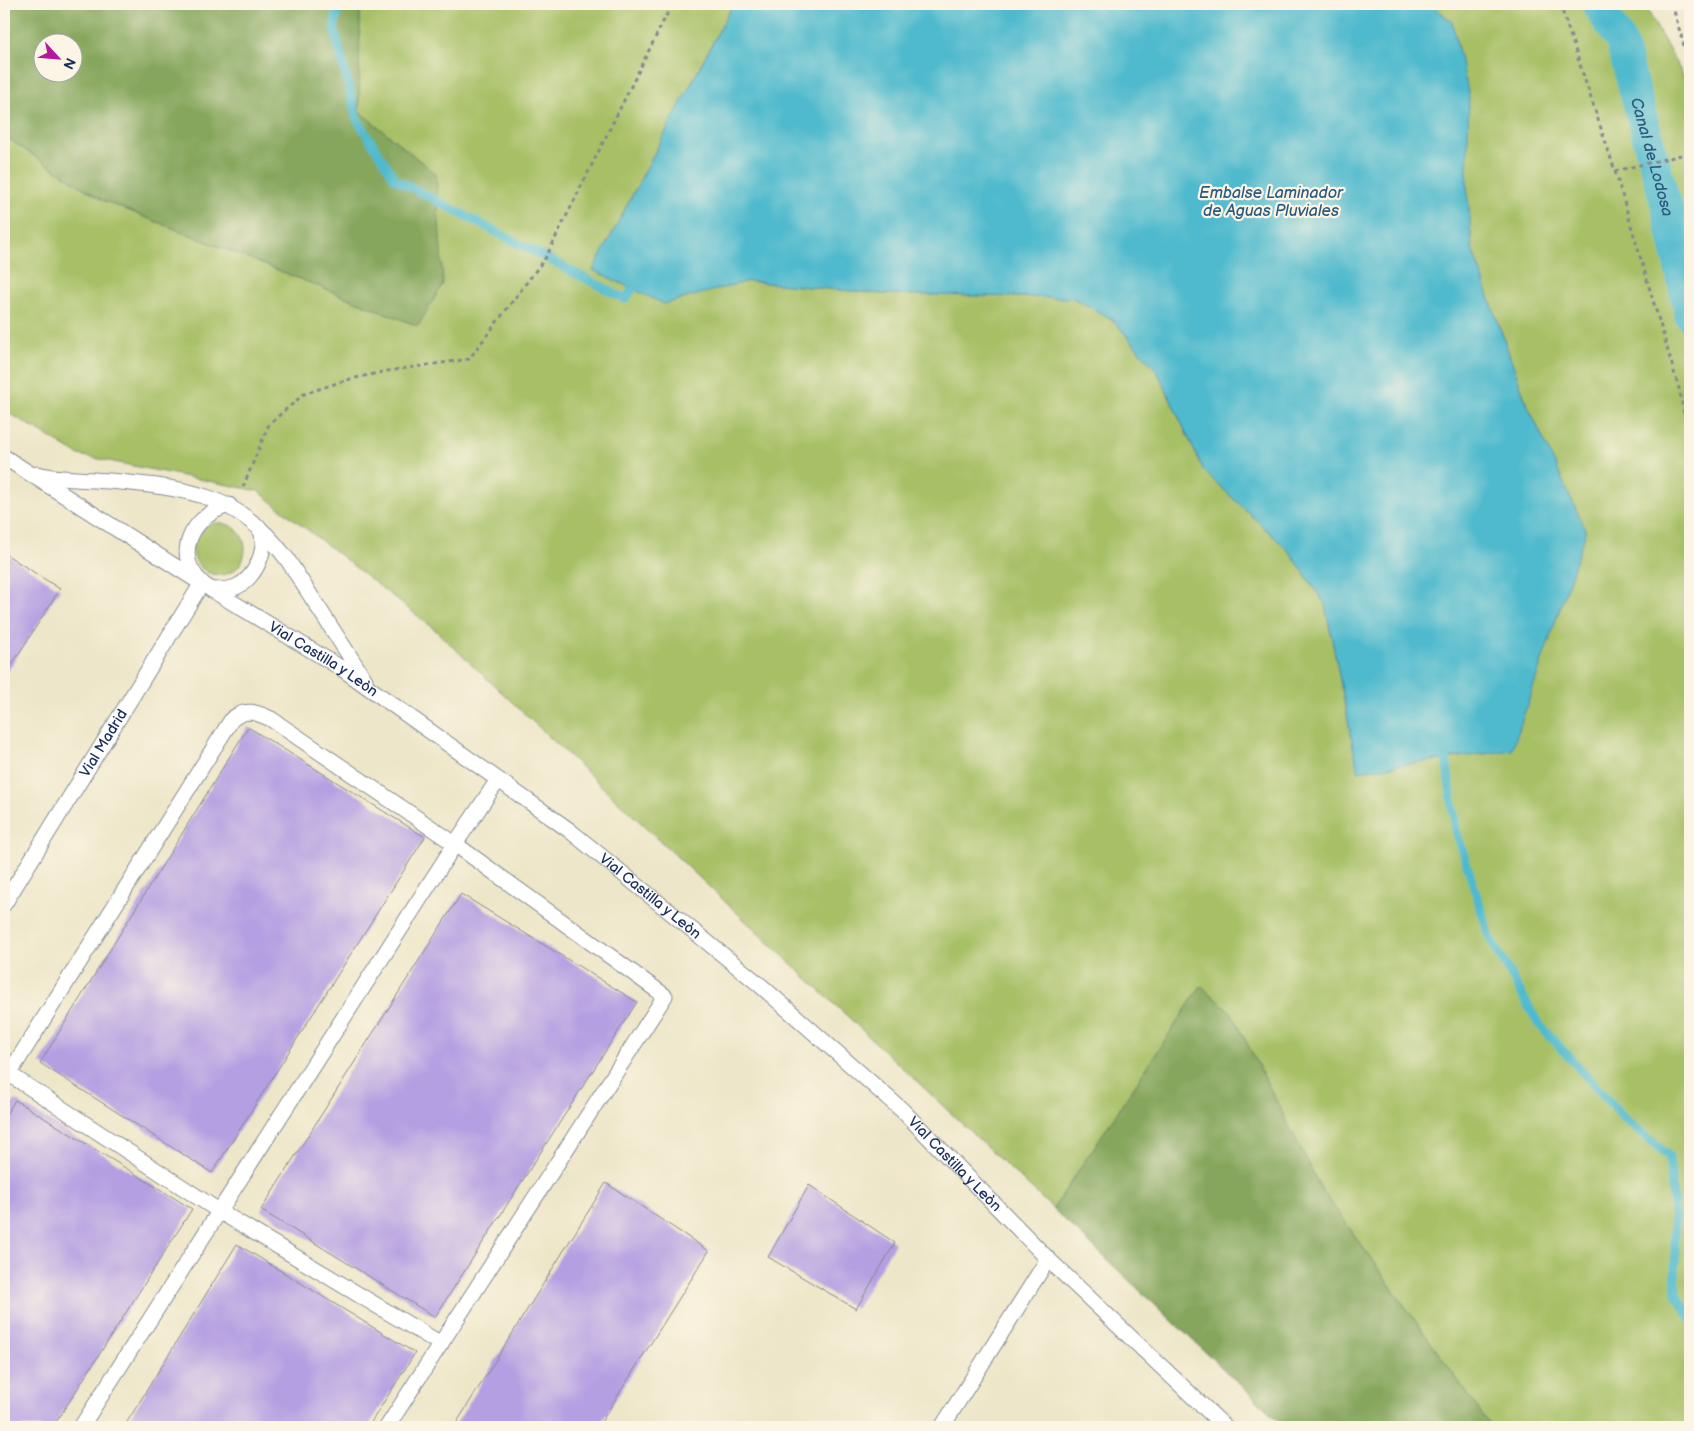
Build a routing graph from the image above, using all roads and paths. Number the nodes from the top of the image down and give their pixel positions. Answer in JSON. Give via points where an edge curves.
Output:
{"nodes":[{"id":1,"x":672,"y":4,"type":"edge"},
{"id":2,"x":1560,"y":4,"type":"edge"},
{"id":3,"x":1672,"y":4,"type":"edge"},
{"id":4,"x":1690,"y":66,"type":"edge"},
{"id":5,"x":1690,"y":153,"type":"edge"},
{"id":6,"x":1616,"y":171,"type":"junction"},
{"id":7,"x":1690,"y":448,"type":"edge"},
{"id":8,"x":4,"y":457,"type":"edge"},
{"id":9,"x":24,"y":470,"type":"junction"},
{"id":10,"x":233,"y":504,"type":"junction"},
{"id":11,"x":259,"y":526,"type":"junction"},
{"id":12,"x":207,"y":586,"type":"junction"},
{"id":13,"x":371,"y":690,"type":"junction"},
{"id":14,"x":498,"y":780,"type":"junction"},
{"id":15,"x":455,"y":844,"type":"junction"},
{"id":16,"x":4,"y":904,"type":"edge"},
{"id":17,"x":6,"y":1078,"type":"edge"},
{"id":18,"x":219,"y":1211,"type":"junction"},
{"id":19,"x":1048,"y":1259,"type":"junction"},
{"id":20,"x":441,"y":1344,"type":"junction"},
{"id":21,"x":81,"y":1427,"type":"edge"},
{"id":22,"x":387,"y":1427,"type":"edge"},
{"id":23,"x":942,"y":1427,"type":"edge"},
{"id":24,"x":1224,"y":1427,"type":"edge"}],
"edges":[{"from":1,"to":10,"type":"path","via":[[549,251],[468,359],[387,371],[304,394],[269,424]]},
{"from":2,"to":6,"type":"path"},
{"from":3,"to":4,"type":"path"},
{"from":5,"to":6,"type":"path"},
{"from":6,"to":7,"type":"path","via":[[1680,392]]},
{"from":8,"to":9,"type":"lane","name":"Vial Castilla y Leòn"},
{"from":9,"to":10,"type":"lane","via":[[60,479],[164,488]]},
{"from":9,"to":12,"type":"lane","name":"Vial Castilla y Leòn"},
{"from":10,"to":11,"type":"lane"},
{"from":10,"to":12,"type":"lane","via":[[207,514],[188,540],[194,576]]},
{"from":11,"to":12,"type":"lane","via":[[264,543],[249,576],[234,588]]},
{"from":11,"to":13,"type":"lane","via":[[287,559]]},
{"from":12,"to":13,"type":"lane","name":"Vial Castilla y Leòn","via":[[341,668]]},
{"from":12,"to":16,"type":"lane","name":"Vial Madrid"},
{"from":13,"to":14,"type":"lane","name":"Vial Castilla y Leòn"},
{"from":14,"to":15,"type":"lane"},
{"from":14,"to":19,"type":"lane","name":"Vial Castilla y Leòn","via":[[569,830],[760,985],[903,1112]]},
{"from":15,"to":17,"type":"lane","via":[[271,719],[255,712],[241,712],[232,719]]},
{"from":15,"to":18,"type":"lane"},
{"from":15,"to":20,"type":"lane","via":[[665,996]]},
{"from":17,"to":18,"type":"lane"},
{"from":18,"to":20,"type":"lane"},
{"from":18,"to":21,"type":"lane"},
{"from":19,"to":23,"type":"lane"},
{"from":19,"to":24,"type":"lane","name":"Vial Castilla y Leòn"},
{"from":20,"to":22,"type":"lane"}]}
